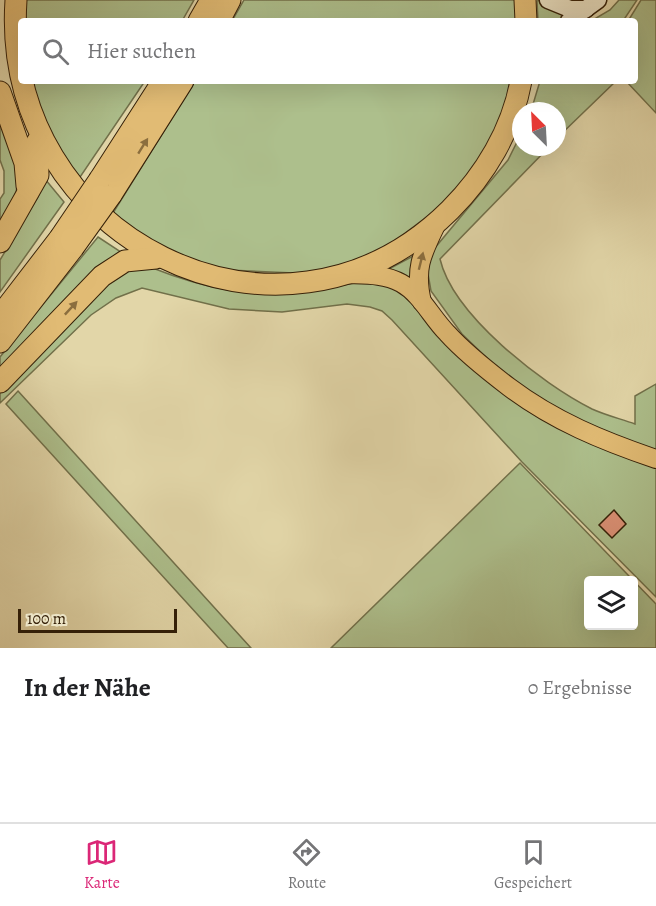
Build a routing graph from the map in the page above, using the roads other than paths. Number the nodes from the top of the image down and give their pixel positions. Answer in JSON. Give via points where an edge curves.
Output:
{"nodes":[{"id":1,"x":16,"y":0,"type":"edge"},
{"id":2,"x":211,"y":0,"type":"edge"},
{"id":3,"x":230,"y":0,"type":"edge"},
{"id":4,"x":525,"y":0,"type":"edge"},
{"id":5,"x":548,"y":0,"type":"edge"},
{"id":6,"x":592,"y":4,"type":"edge"},
{"id":7,"x":201,"y":18,"type":"edge"},
{"id":8,"x":221,"y":18,"type":"edge"},
{"id":9,"x":526,"y":18,"type":"edge"},
{"id":10,"x":572,"y":18,"type":"edge"},
{"id":11,"x":18,"y":68,"type":"edge"},
{"id":12,"x":21,"y":84,"type":"edge"},
{"id":13,"x":161,"y":84,"type":"edge"},
{"id":14,"x":181,"y":84,"type":"edge"},
{"id":15,"x":521,"y":84,"type":"edge"},
{"id":16,"x":0,"y":92,"type":"edge"},
{"id":17,"x":36,"y":132,"type":"junction"},
{"id":18,"x":106,"y":187,"type":"junction"},
{"id":19,"x":23,"y":204,"type":"junction"},
{"id":20,"x":437,"y":223,"type":"junction"},
{"id":21,"x":0,"y":242,"type":"edge"},
{"id":22,"x":66,"y":243,"type":"junction"},
{"id":23,"x":156,"y":258,"type":"junction"},
{"id":24,"x":342,"y":274,"type":"junction"},
{"id":25,"x":422,"y":302,"type":"junction"},
{"id":26,"x":0,"y":316,"type":"edge"},
{"id":27,"x":0,"y":342,"type":"edge"},
{"id":28,"x":0,"y":382,"type":"edge"},
{"id":29,"x":656,"y":459,"type":"edge"}],
"edges":[{"from":1,"to":11,"type":"highway"},
{"from":2,"to":7,"type":"highway"},
{"from":3,"to":8,"type":"highway"},
{"from":4,"to":9,"type":"highway"},
{"from":5,"to":6,"type":"main road","via":[[570,9]]},
{"from":6,"to":10,"type":"main road"},
{"from":12,"to":17,"type":"highway"},
{"from":13,"to":18,"type":"highway"},
{"from":18,"to":14,"type":"highway","one_way":true},
{"from":15,"to":20,"type":"highway","via":[[506,129],[485,168]]},
{"from":16,"to":19,"type":"highway","via":[[25,163],[27,188]]},
{"from":17,"to":19,"type":"highway","via":[[38,175]]},
{"from":17,"to":23,"type":"highway","via":[[63,178],[90,210]]},
{"from":18,"to":22,"type":"highway","bridge":true},
{"from":19,"to":21,"type":"highway"},
{"from":20,"to":24,"type":"highway","via":[[393,253]]},
{"from":25,"to":20,"type":"main road","one_way":true,"via":[[419,261]]},
{"from":22,"to":26,"type":"highway"},
{"from":22,"to":27,"type":"highway"},
{"from":23,"to":24,"type":"highway","via":[[215,278],[256,284],[297,283]]},
{"from":28,"to":23,"type":"highway","one_way":true,"via":[[102,276],[126,261]]},
{"from":24,"to":25,"type":"main road","via":[[390,278],[402,283]]},
{"from":25,"to":29,"type":"main road","via":[[458,344],[550,416],[597,439]]}]}
